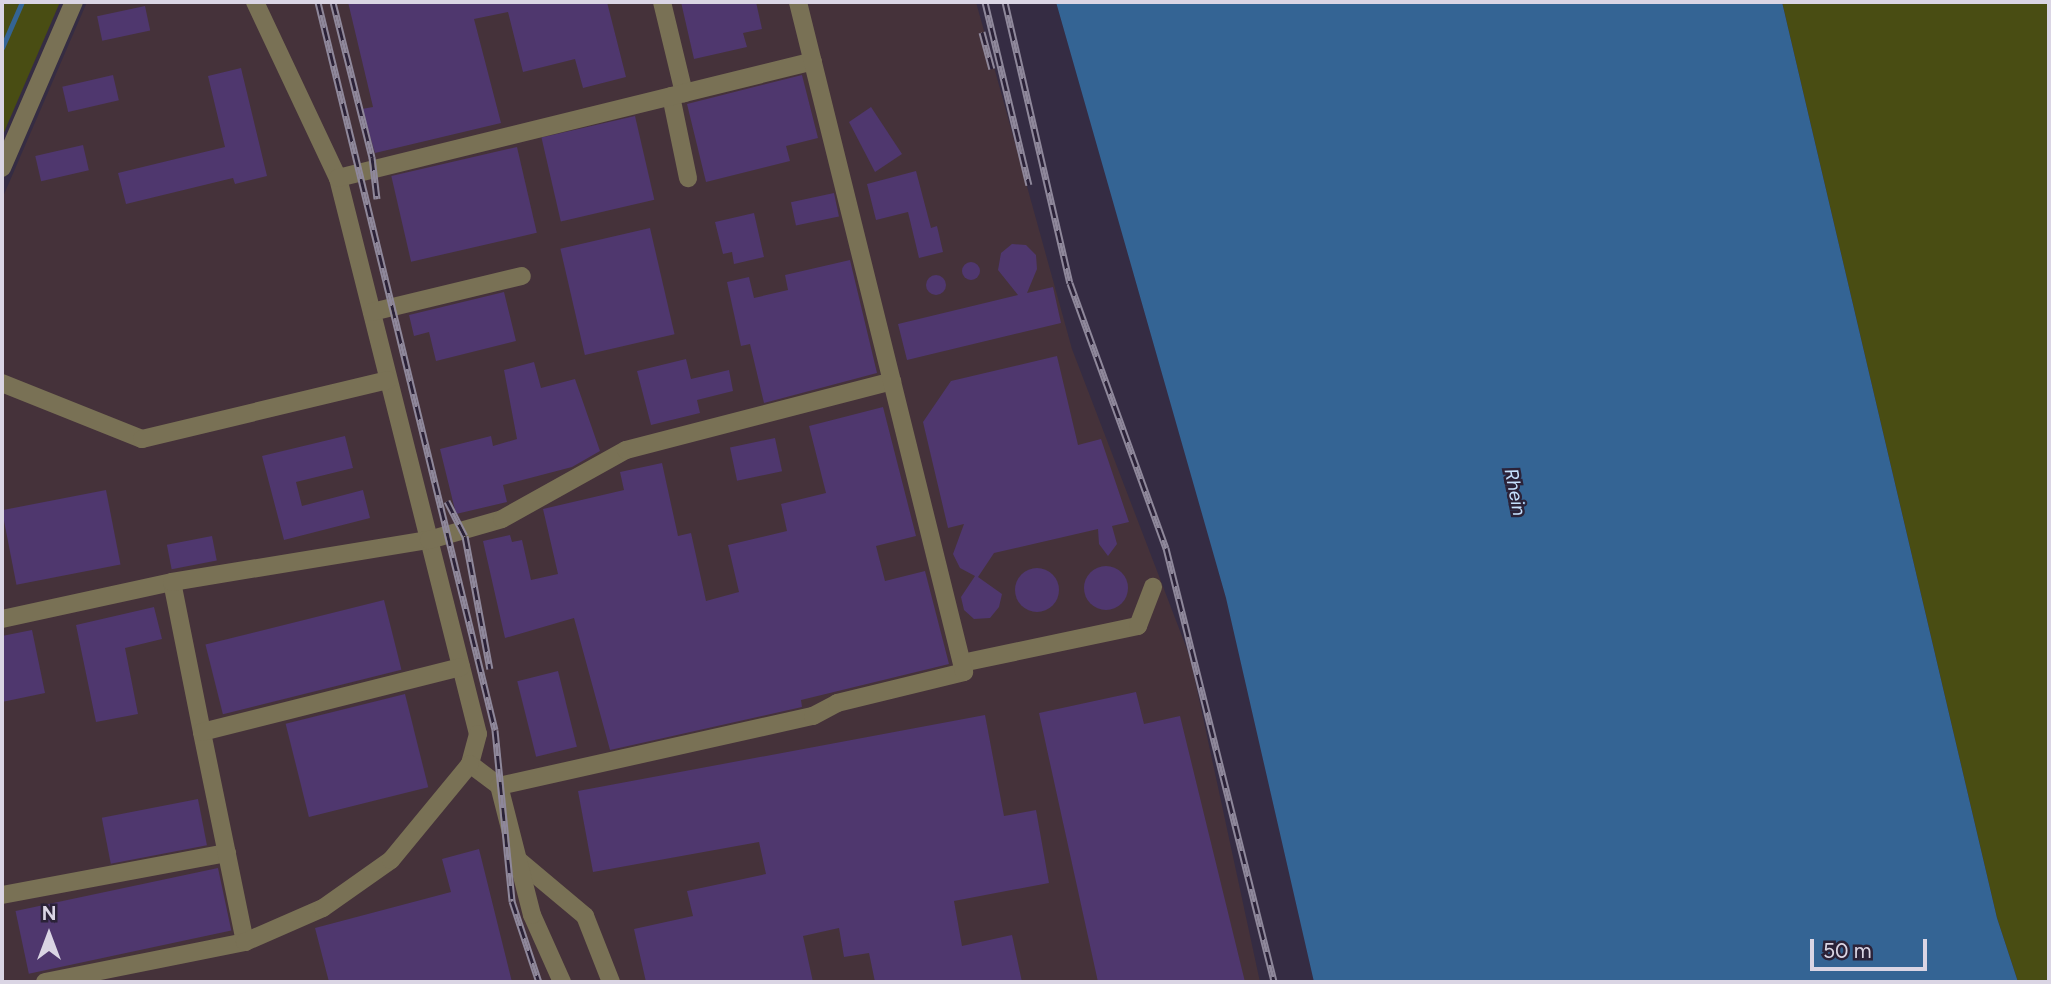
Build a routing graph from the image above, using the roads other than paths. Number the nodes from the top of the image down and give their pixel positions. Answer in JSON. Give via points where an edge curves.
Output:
{"nodes":[{"id":1,"x":74,"y":2,"type":"edge"},
{"id":2,"x":255,"y":2,"type":"edge"},
{"id":3,"x":662,"y":2,"type":"edge"},
{"id":4,"x":798,"y":2,"type":"edge"},
{"id":5,"x":813,"y":61,"type":"junction"},
{"id":6,"x":678,"y":94,"type":"junction"},
{"id":7,"x":2,"y":167,"type":"edge"},
{"id":8,"x":338,"y":178,"type":"junction"},
{"id":9,"x":688,"y":178,"type":"dead end"},
{"id":10,"x":522,"y":276,"type":"dead end"},
{"id":11,"x":372,"y":312,"type":"junction"},
{"id":12,"x":388,"y":380,"type":"junction"},
{"id":13,"x":892,"y":381,"type":"junction"},
{"id":14,"x":2,"y":383,"type":"edge"},
{"id":15,"x":429,"y":540,"type":"junction"},
{"id":16,"x":172,"y":582,"type":"junction"},
{"id":17,"x":1153,"y":587,"type":"dead end"},
{"id":18,"x":2,"y":619,"type":"edge"},
{"id":19,"x":962,"y":663,"type":"junction"},
{"id":20,"x":461,"y":667,"type":"junction"},
{"id":21,"x":202,"y":732,"type":"junction"},
{"id":22,"x":470,"y":764,"type":"junction"},
{"id":23,"x":499,"y":786,"type":"junction"},
{"id":24,"x":227,"y":853,"type":"junction"},
{"id":25,"x":517,"y":859,"type":"junction"},
{"id":26,"x":2,"y":895,"type":"edge"},
{"id":27,"x":245,"y":942,"type":"junction"},
{"id":28,"x":45,"y":982,"type":"edge"},
{"id":29,"x":562,"y":982,"type":"edge"},
{"id":30,"x":611,"y":982,"type":"edge"}],
"edges":[{"from":1,"to":7,"type":"street"},
{"from":2,"to":8,"type":"street"},
{"from":3,"to":6,"type":"street"},
{"from":4,"to":5,"type":"street"},
{"from":5,"to":6,"type":"street"},
{"from":5,"to":13,"type":"street"},
{"from":6,"to":8,"type":"street"},
{"from":6,"to":9,"type":"street"},
{"from":8,"to":11,"type":"street"},
{"from":10,"to":11,"type":"street"},
{"from":11,"to":12,"type":"street"},
{"from":12,"to":14,"type":"street","via":[[142,439]]},
{"from":12,"to":15,"type":"street"},
{"from":13,"to":15,"type":"street","via":[[626,450],[502,519]]},
{"from":13,"to":19,"type":"street"},
{"from":15,"to":16,"type":"street"},
{"from":15,"to":20,"type":"street"},
{"from":16,"to":18,"type":"street"},
{"from":16,"to":21,"type":"street"},
{"from":17,"to":19,"type":"street","via":[[1138,626]]},
{"from":19,"to":23,"type":"street","via":[[964,672],[837,703],[813,716]]},
{"from":20,"to":21,"type":"street"},
{"from":20,"to":22,"type":"street","via":[[478,734]]},
{"from":21,"to":24,"type":"street"},
{"from":22,"to":23,"type":"street"},
{"from":22,"to":27,"type":"street","via":[[436,812],[371,876],[323,908]]},
{"from":23,"to":25,"type":"street"},
{"from":24,"to":26,"type":"street"},
{"from":24,"to":27,"type":"street"},
{"from":25,"to":29,"type":"street","via":[[532,915]]},
{"from":25,"to":30,"type":"street","via":[[585,916]]},
{"from":27,"to":28,"type":"street"}]}
